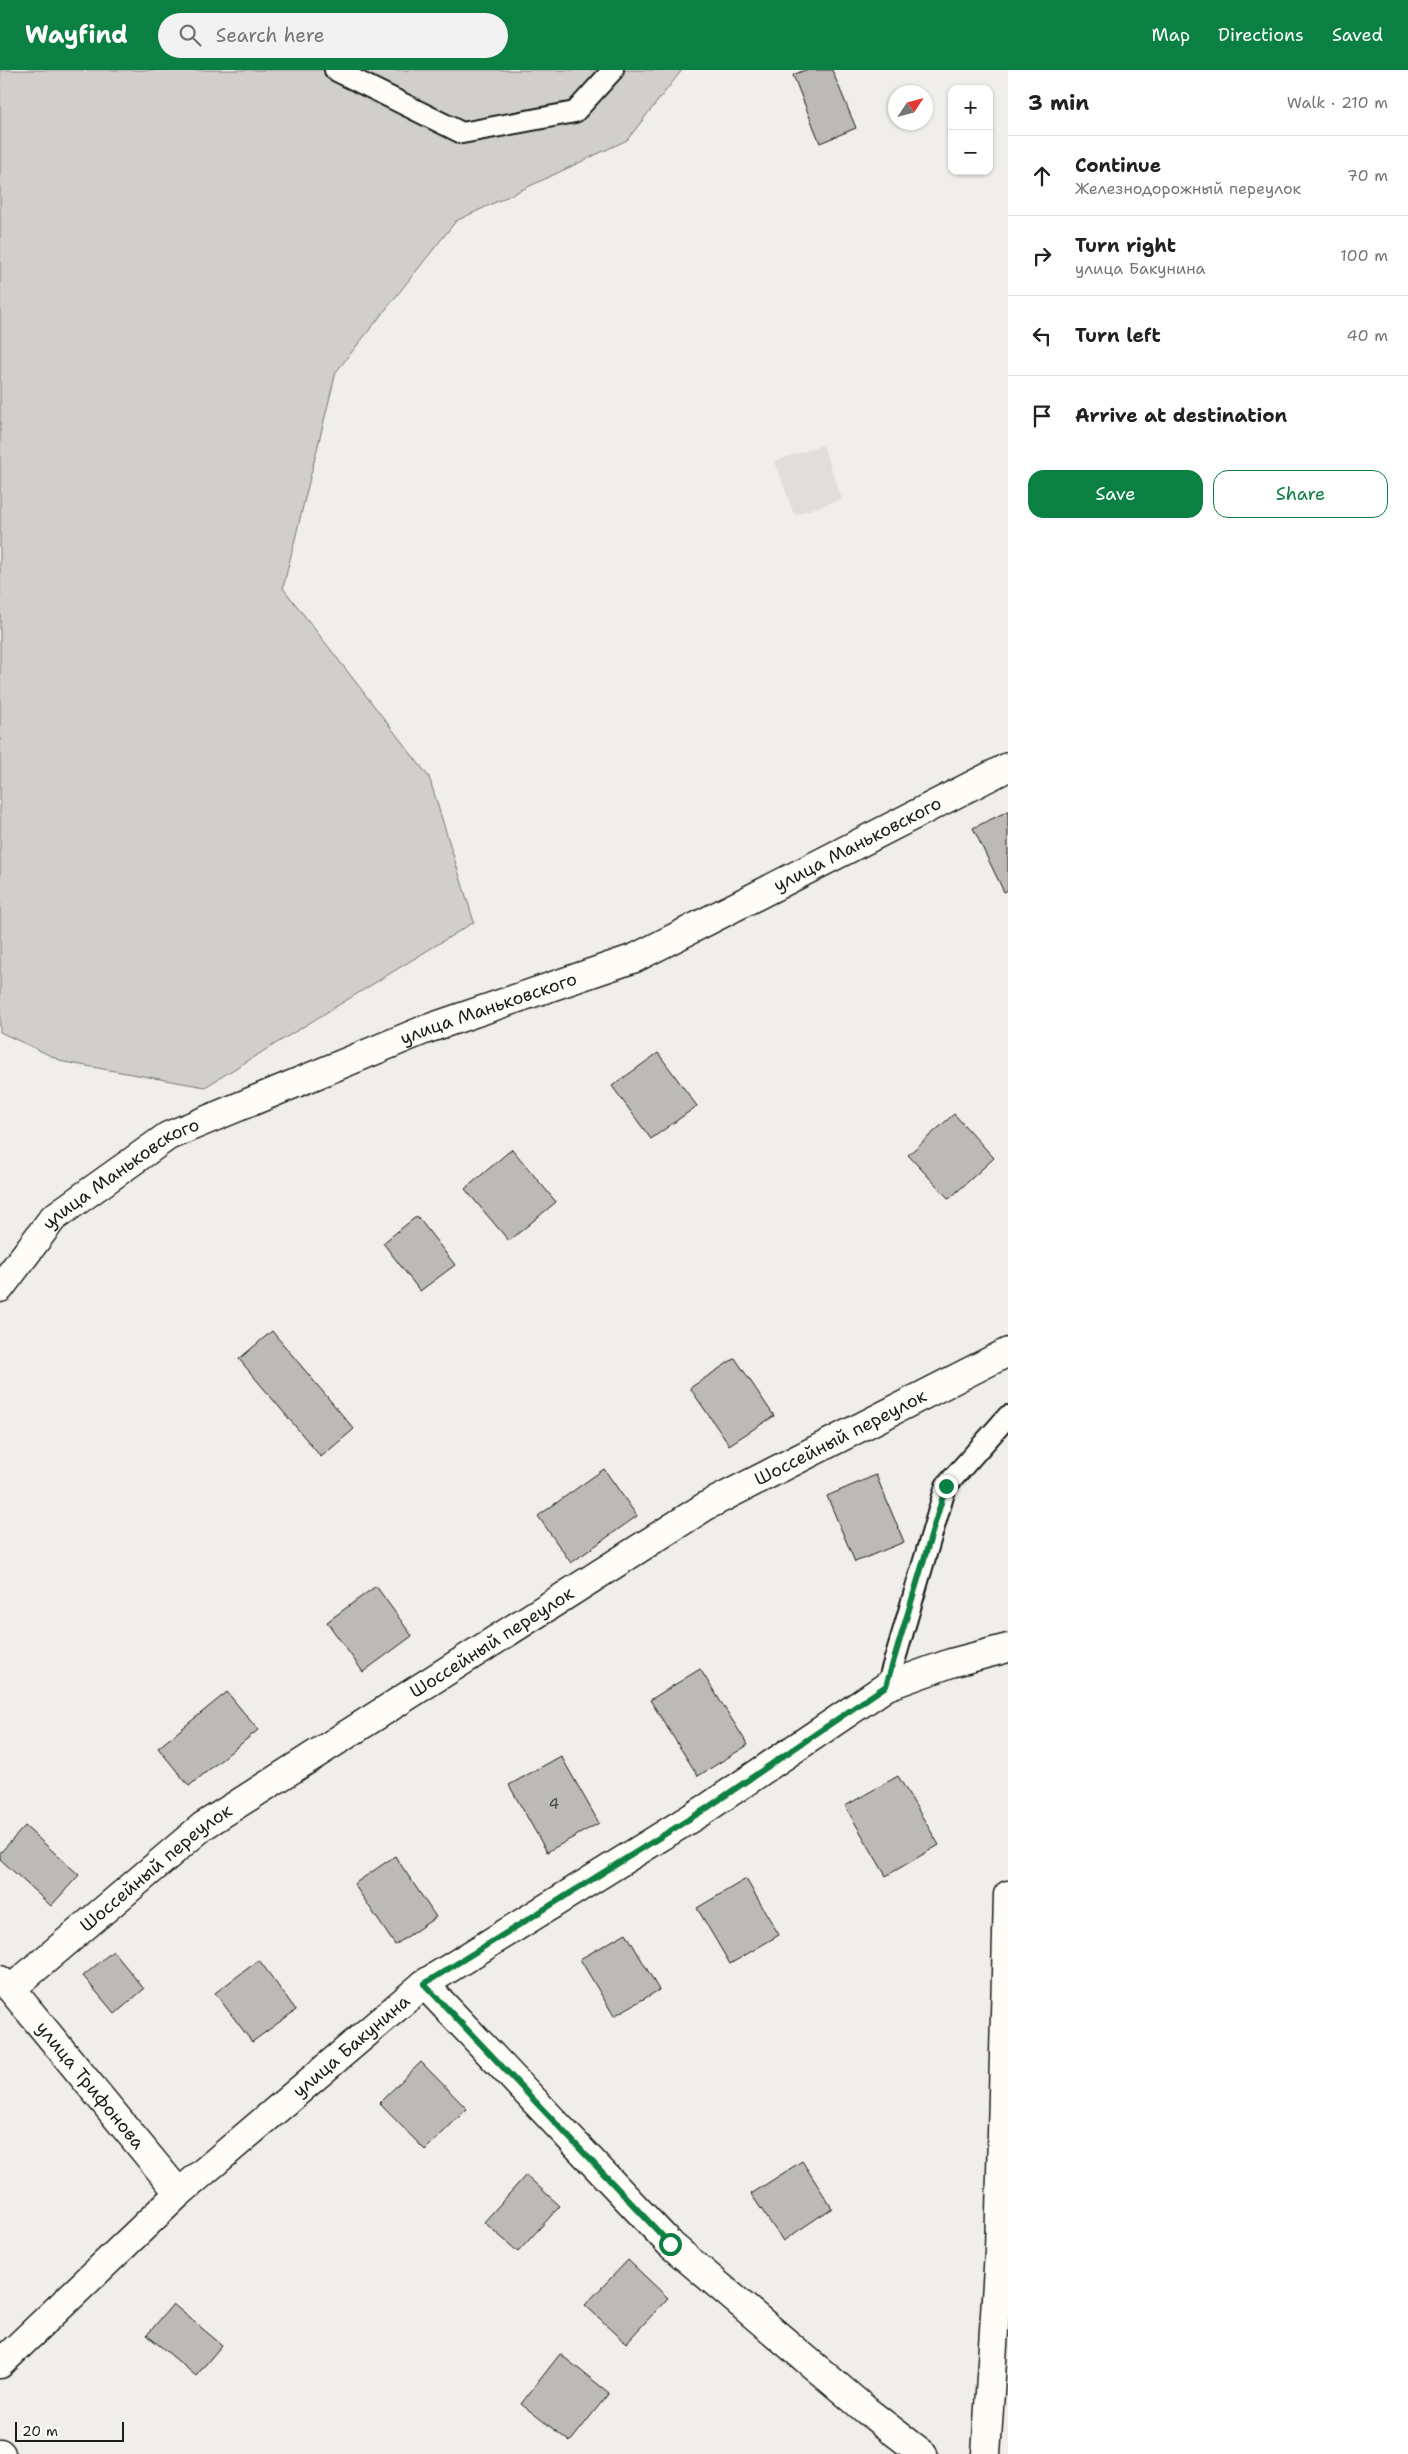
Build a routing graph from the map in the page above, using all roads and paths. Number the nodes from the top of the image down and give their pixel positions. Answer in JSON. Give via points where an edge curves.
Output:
{"nodes":[{"id":1,"x":335,"y":70,"type":"edge"},
{"id":2,"x":613,"y":70,"type":"edge"},
{"id":3,"x":1008,"y":767,"type":"edge"},
{"id":4,"x":0,"y":1288,"type":"edge"},
{"id":5,"x":1008,"y":1352,"type":"edge"},
{"id":6,"x":1008,"y":1416,"type":"edge"},
{"id":7,"x":1008,"y":1648,"type":"edge"},
{"id":8,"x":886,"y":1686,"type":"junction"},
{"id":9,"x":1008,"y":1896,"type":"edge"},
{"id":10,"x":5,"y":1984,"type":"edge"},
{"id":11,"x":424,"y":1984,"type":"junction"},
{"id":12,"x":179,"y":2193,"type":"junction"},
{"id":13,"x":0,"y":2364,"type":"edge"},
{"id":14,"x":924,"y":2454,"type":"edge"},
{"id":15,"x":986,"y":2454,"type":"edge"}],
"edges":[{"from":1,"to":2,"type":"lane","via":[[462,134],[574,112]]},
{"from":3,"to":4,"type":"street","name":"улица Маньковского","via":[[635,958],[424,1030],[168,1136],[53,1218]]},
{"from":5,"to":10,"type":"street","name":"Шоссейный переулок","via":[[706,1506],[203,1826]]},
{"from":6,"to":8,"type":"lane","via":[[946,1486]]},
{"from":7,"to":8,"type":"street","name":"улица Бакунина","via":[[951,1663]]},
{"from":8,"to":11,"type":"street","name":"улица Бакунина","via":[[707,1808]]},
{"from":9,"to":15,"type":"street","via":[[999,2252]]},
{"from":10,"to":12,"type":"street","name":"улица Трифонова"},
{"from":11,"to":12,"type":"street","name":"улица Бакунина"},
{"from":11,"to":14,"type":"street","via":[[670,2244],[867,2411]]},
{"from":12,"to":13,"type":"street","name":"улица Бакунина"}]}
